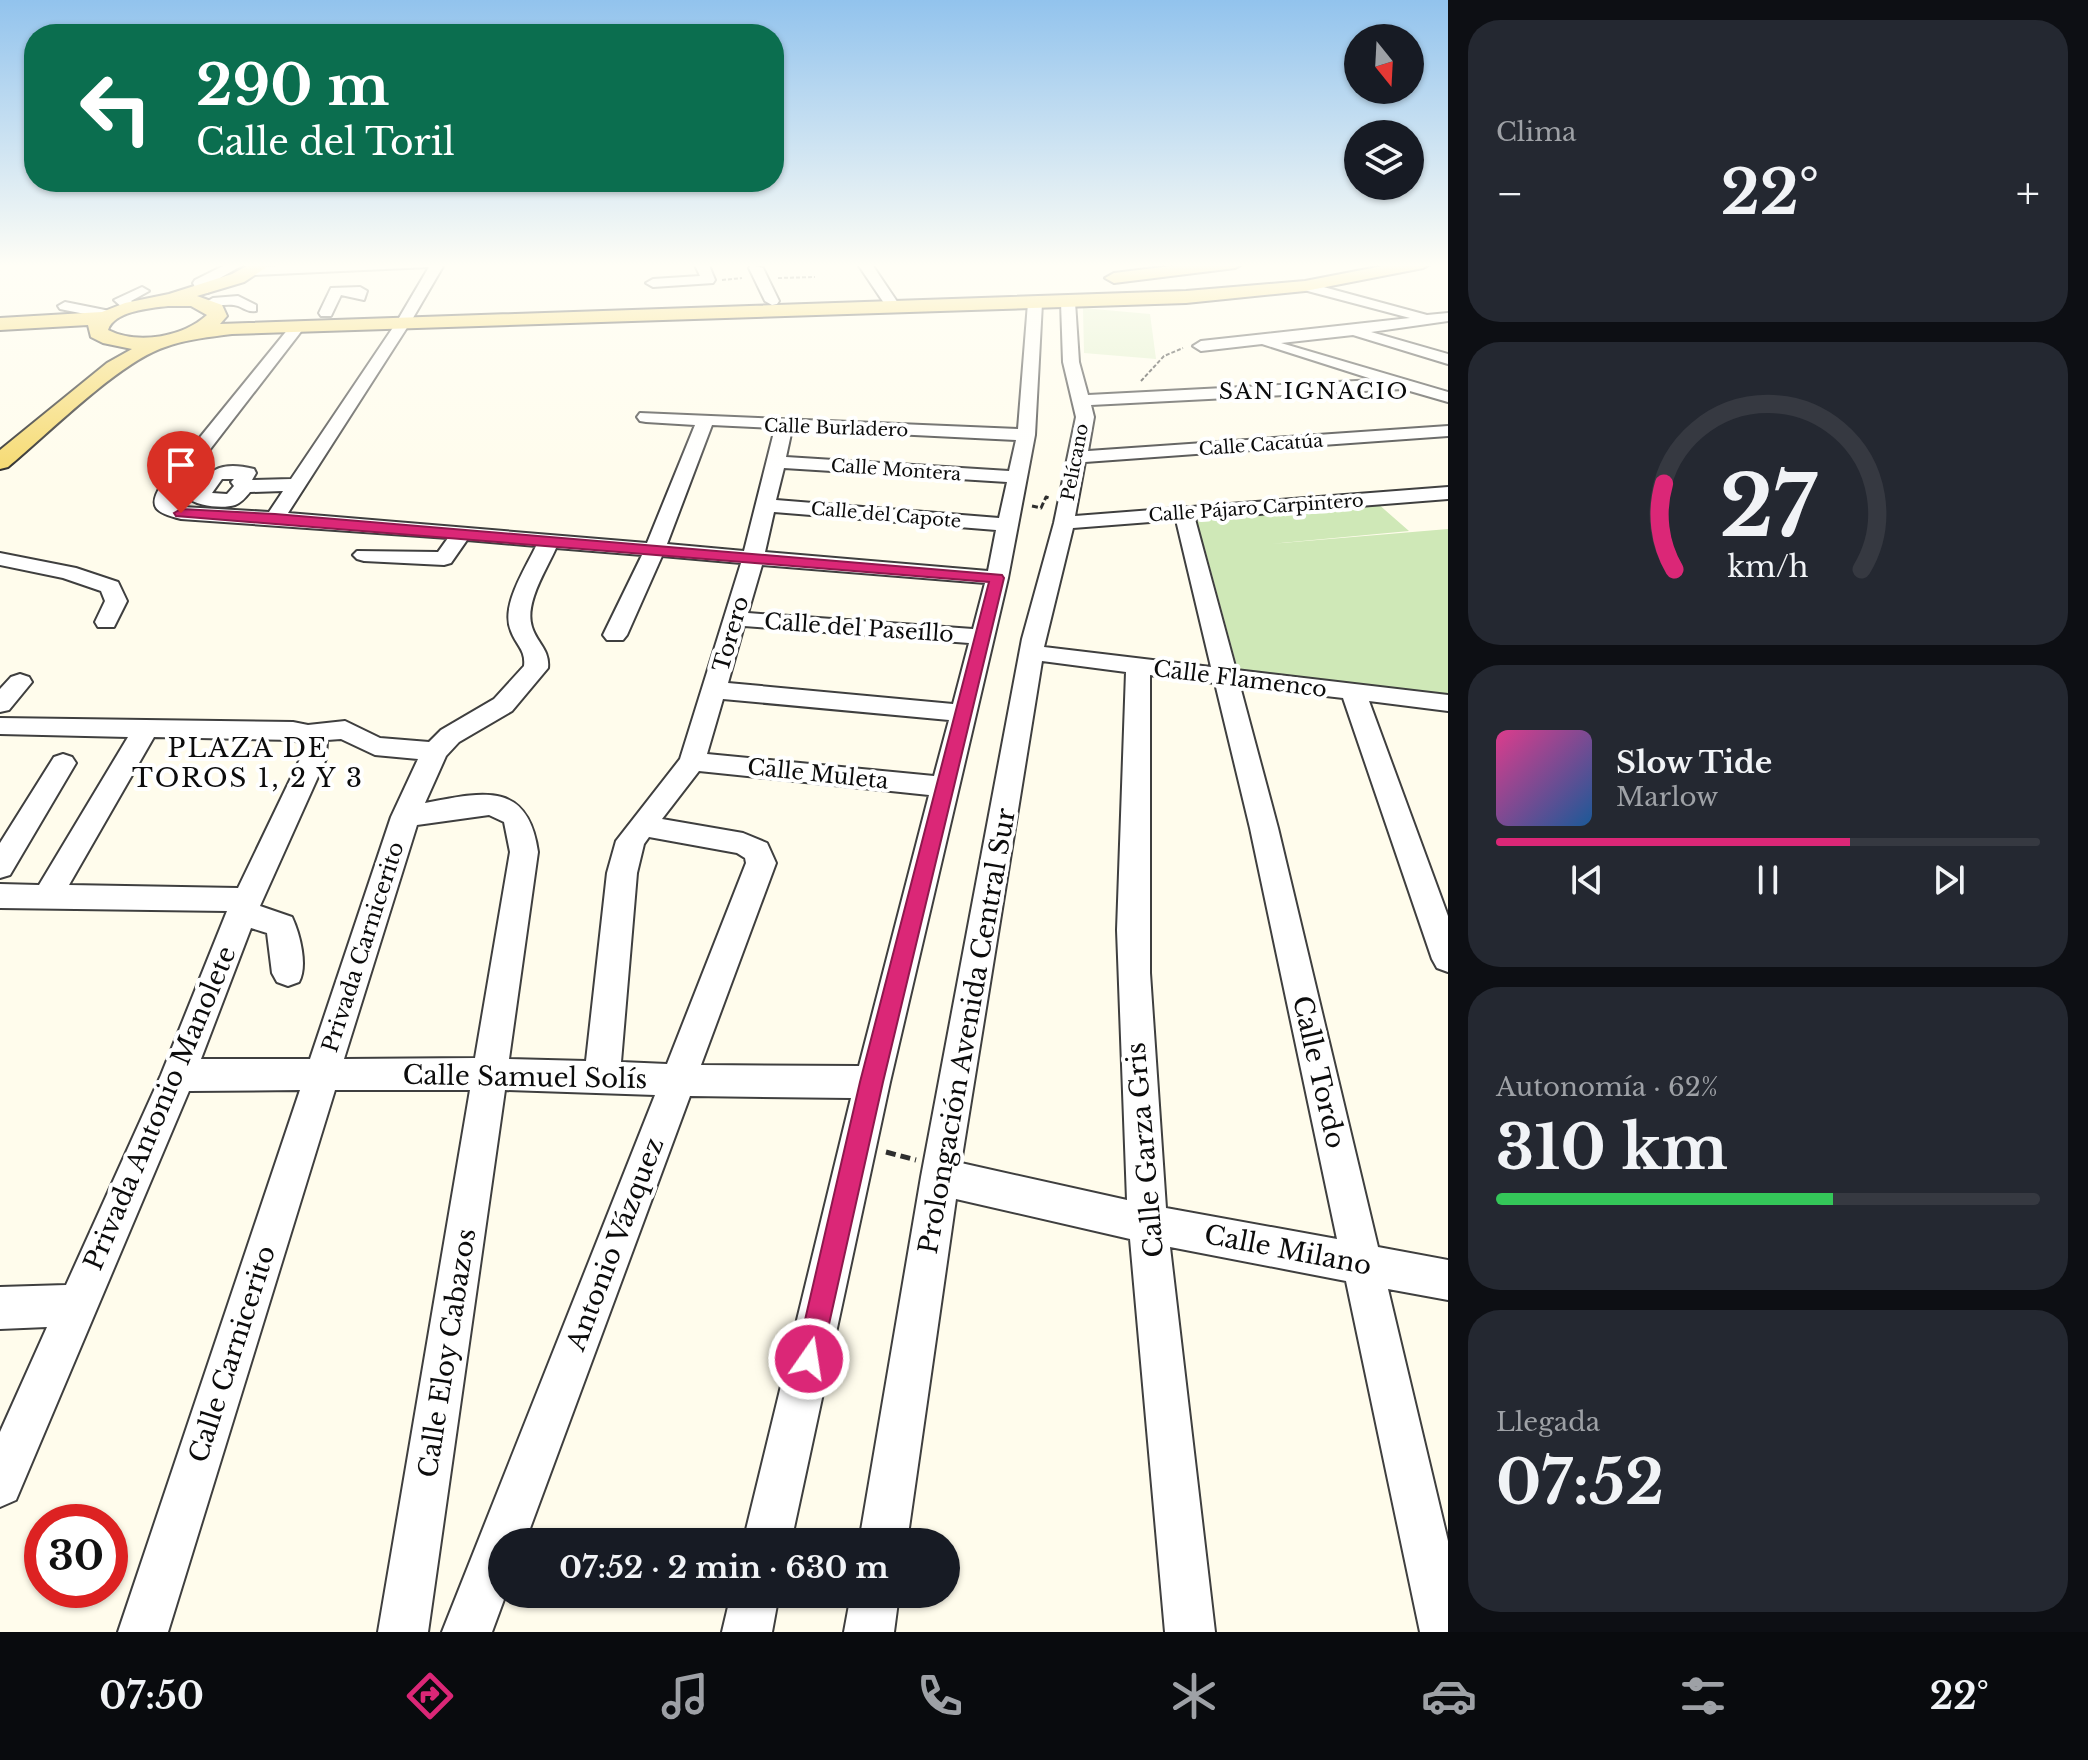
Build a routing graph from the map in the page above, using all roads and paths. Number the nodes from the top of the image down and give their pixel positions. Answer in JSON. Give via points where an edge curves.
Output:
{"nodes":[{"id":1,"x":102,"y":339,"type":"edge"},
{"id":2,"x":125,"y":339,"type":"edge"},
{"id":3,"x":168,"y":339,"type":"edge"},
{"id":4,"x":288,"y":339,"type":"edge"},
{"id":5,"x":392,"y":339,"type":"edge"},
{"id":6,"x":1050,"y":339,"type":"edge"},
{"id":7,"x":1068,"y":339,"type":"edge"},
{"id":8,"x":1273,"y":339,"type":"edge"},
{"id":9,"x":1378,"y":339,"type":"edge"},
{"id":10,"x":160,"y":341,"type":"junction"},
{"id":11,"x":1256,"y":341,"type":"junction"},
{"id":12,"x":1201,"y":346,"type":"joint"},
{"id":13,"x":1448,"y":359,"type":"edge"},
{"id":14,"x":1402,"y":384,"type":"junction"},
{"id":15,"x":1136,"y":385,"type":"dead end"},
{"id":16,"x":1448,"y":397,"type":"edge"},
{"id":17,"x":1079,"y":401,"type":"junction"},
{"id":18,"x":646,"y":417,"type":"dead end"},
{"id":19,"x":705,"y":422,"type":"junction"},
{"id":20,"x":784,"y":426,"type":"junction"},
{"id":21,"x":1448,"y":431,"type":"edge"},
{"id":22,"x":1026,"y":435,"type":"junction"},
{"id":23,"x":0,"y":440,"type":"edge"},
{"id":24,"x":1075,"y":457,"type":"junction"},
{"id":25,"x":0,"y":462,"type":"edge"},
{"id":26,"x":777,"y":462,"type":"junction"},
{"id":27,"x":1015,"y":477,"type":"junction"},
{"id":28,"x":297,"y":485,"type":"junction"},
{"id":29,"x":245,"y":486,"type":"dead end"},
{"id":30,"x":1448,"y":493,"type":"edge"},
{"id":31,"x":766,"y":505,"type":"junction"},
{"id":32,"x":1065,"y":511,"type":"junction"},
{"id":33,"x":1184,"y":514,"type":"junction"},
{"id":34,"x":275,"y":518,"type":"junction"},
{"id":35,"x":1007,"y":520,"type":"junction"},
{"id":36,"x":461,"y":534,"type":"junction"},
{"id":37,"x":549,"y":541,"type":"junction"},
{"id":38,"x":655,"y":549,"type":"junction"},
{"id":39,"x":364,"y":555,"type":"dead end"},
{"id":40,"x":753,"y":558,"type":"junction"},
{"id":41,"x":0,"y":559,"type":"edge"},
{"id":42,"x":997,"y":578,"type":"junction"},
{"id":43,"x":735,"y":619,"type":"junction"},
{"id":44,"x":106,"y":622,"type":"dead end"},
{"id":45,"x":615,"y":635,"type":"dead end"},
{"id":46,"x":982,"y":637,"type":"junction"},
{"id":47,"x":1032,"y":653,"type":"junction"},
{"id":48,"x":1138,"y":667,"type":"junction"},
{"id":49,"x":1226,"y":678,"type":"junction"},
{"id":50,"x":20,"y":682,"type":"dead end"},
{"id":51,"x":715,"y":690,"type":"junction"},
{"id":52,"x":1354,"y":693,"type":"junction"},
{"id":53,"x":1448,"y":703,"type":"edge"},
{"id":54,"x":0,"y":704,"type":"edge"},
{"id":55,"x":961,"y":713,"type":"junction"},
{"id":56,"x":0,"y":726,"type":"edge"},
{"id":57,"x":145,"y":730,"type":"junction"},
{"id":58,"x":308,"y":734,"type":"junction"},
{"id":59,"x":435,"y":752,"type":"junction"},
{"id":60,"x":692,"y":761,"type":"junction"},
{"id":61,"x":63,"y":763,"type":"dead end"},
{"id":62,"x":944,"y":787,"type":"junction"},
{"id":63,"x":405,"y":817,"type":"junction"},
{"id":64,"x":643,"y":826,"type":"junction"},
{"id":65,"x":0,"y":867,"type":"edge"},
{"id":66,"x":0,"y":896,"type":"edge"},
{"id":67,"x":47,"y":897,"type":"junction"},
{"id":68,"x":244,"y":906,"type":"junction"},
{"id":69,"x":1448,"y":959,"type":"edge"},
{"id":70,"x":288,"y":973,"type":"dead end"},
{"id":71,"x":491,"y":1074,"type":"junction"},
{"id":72,"x":178,"y":1075,"type":"junction"},
{"id":73,"x":321,"y":1077,"type":"junction"},
{"id":74,"x":602,"y":1077,"type":"junction"},
{"id":75,"x":678,"y":1080,"type":"junction"},
{"id":76,"x":872,"y":1082,"type":"junction"},
{"id":77,"x":858,"y":1145,"type":"junction"},
{"id":78,"x":930,"y":1169,"type":"junction"},
{"id":79,"x":1150,"y":1224,"type":"junction"},
{"id":80,"x":1363,"y":1265,"type":"junction"},
{"id":81,"x":1448,"y":1280,"type":"edge"},
{"id":82,"x":77,"y":1305,"type":"junction"},
{"id":83,"x":0,"y":1308,"type":"edge"},
{"id":84,"x":0,"y":1484,"type":"edge"},
{"id":85,"x":770,"y":1528,"type":"edge"},
{"id":86,"x":885,"y":1528,"type":"edge"},
{"id":87,"x":752,"y":1608,"type":"edge"},
{"id":88,"x":873,"y":1608,"type":"edge"},
{"id":89,"x":143,"y":1632,"type":"edge"},
{"id":90,"x":403,"y":1632,"type":"edge"},
{"id":91,"x":467,"y":1632,"type":"edge"},
{"id":92,"x":747,"y":1632,"type":"edge"},
{"id":93,"x":869,"y":1632,"type":"edge"},
{"id":94,"x":1190,"y":1632,"type":"edge"},
{"id":95,"x":1445,"y":1632,"type":"edge"}],
"edges":[{"from":1,"to":23,"type":"main road","via":[[89,369]]},
{"from":2,"to":10,"type":"main road"},
{"from":3,"to":10,"type":"main road"},
{"from":4,"to":34,"type":"street","via":[[164,496],[164,507],[181,513]]},
{"from":5,"to":28,"type":"street"},
{"from":6,"to":22,"type":"street"},
{"from":7,"to":17,"type":"street","name":"Pelícano"},
{"from":8,"to":11,"type":"street"},
{"from":9,"to":13,"type":"street"},
{"from":10,"to":25,"type":"main road","via":[[114,367]]},
{"from":11,"to":12,"type":"street"},
{"from":11,"to":14,"type":"street"},
{"from":12,"to":15,"type":"path","via":[[1172,351]]},
{"from":14,"to":16,"type":"street"},
{"from":14,"to":17,"type":"street"},
{"from":17,"to":24,"type":"street","name":"Pelícano","via":[[1085,417]]},
{"from":18,"to":19,"type":"street","name":"Calle Burladero"},
{"from":19,"to":20,"type":"street","name":"Calle Burladero"},
{"from":19,"to":38,"type":"street"},
{"from":20,"to":22,"type":"street","name":"Calle Burladero"},
{"from":20,"to":26,"type":"street","name":"Torero"},
{"from":21,"to":24,"type":"street","name":"Calle Cacatúa"},
{"from":22,"to":27,"type":"street"},
{"from":24,"to":32,"type":"street","name":"Pelícano"},
{"from":26,"to":27,"type":"street","name":"Calle Montera"},
{"from":26,"to":31,"type":"street","name":"Torero"},
{"from":27,"to":35,"type":"street"},
{"from":28,"to":29,"type":"street"},
{"from":28,"to":34,"type":"street"},
{"from":30,"to":33,"type":"street","name":"Calle Pájaro Carpintero"},
{"from":31,"to":35,"type":"street","name":"Calle del Capote"},
{"from":31,"to":40,"type":"street","name":"Torero"},
{"from":32,"to":33,"type":"street","name":"Calle Pájaro Carpintero"},
{"from":32,"to":35,"type":"path","via":[[1046,497],[1041,508],[1024,505],[1020,514]]},
{"from":32,"to":47,"type":"street","name":"Prolongación Avenida Central Sur"},
{"from":33,"to":49,"type":"street","name":"Calle Tordo"},
{"from":34,"to":36,"type":"street"},
{"from":35,"to":42,"type":"street"},
{"from":36,"to":37,"type":"street"},
{"from":36,"to":39,"type":"street","via":[[444,559]]},
{"from":37,"to":38,"type":"street"},
{"from":37,"to":59,"type":"street","via":[[519,621],[536,649],[536,668],[503,705],[450,736]]},
{"from":38,"to":40,"type":"street"},
{"from":38,"to":45,"type":"street"},
{"from":40,"to":42,"type":"street"},
{"from":40,"to":43,"type":"street","name":"Torero"},
{"from":41,"to":44,"type":"street","via":[[110,587],[116,601]]},
{"from":42,"to":46,"type":"street"},
{"from":43,"to":46,"type":"street","name":"Calle del Paseíllo"},
{"from":43,"to":51,"type":"street","name":"Torero"},
{"from":46,"to":55,"type":"street"},
{"from":47,"to":48,"type":"street","name":"Calle Flamenco"},
{"from":47,"to":78,"type":"street","name":"Prolongación Avenida Central Sur"},
{"from":48,"to":49,"type":"street","name":"Calle Flamenco"},
{"from":48,"to":79,"type":"street","name":"Calle Garza Gris","via":[[1135,1006]]},
{"from":49,"to":52,"type":"street","name":"Calle Flamenco"},
{"from":49,"to":80,"type":"street","name":"Calle Tordo"},
{"from":50,"to":54,"type":"street"},
{"from":51,"to":55,"type":"street"},
{"from":51,"to":60,"type":"street","name":"Torero"},
{"from":52,"to":53,"type":"street","name":"Calle Flamenco"},
{"from":52,"to":69,"type":"street"},
{"from":55,"to":62,"type":"street"},
{"from":56,"to":57,"type":"street"},
{"from":57,"to":58,"type":"street"},
{"from":57,"to":67,"type":"street"},
{"from":58,"to":59,"type":"street","via":[[345,730],[375,746]]},
{"from":58,"to":68,"type":"street","name":"Privada Antonio Manolete","via":[[315,742],[313,759]]},
{"from":59,"to":63,"type":"street","name":"Privada Carnicerito"},
{"from":60,"to":62,"type":"street","name":"Calle Muleta"},
{"from":60,"to":64,"type":"street","name":"Torero"},
{"from":61,"to":65,"type":"street"},
{"from":62,"to":76,"type":"street"},
{"from":63,"to":71,"type":"street","name":"Calle Eloy Cabazos","via":[[492,803],[510,811],[521,827],[524,852]]},
{"from":63,"to":73,"type":"street","name":"Privada Carnicerito"},
{"from":64,"to":74,"type":"street","name":"Torero","via":[[630,841],[622,873]]},
{"from":64,"to":75,"type":"street","name":"Antonio Vázquez","via":[[743,844],[761,856]]},
{"from":66,"to":67,"type":"street"},
{"from":67,"to":68,"type":"street"},
{"from":68,"to":70,"type":"street","via":[[281,926]]},
{"from":68,"to":72,"type":"street","name":"Privada Antonio Manolete"},
{"from":71,"to":73,"type":"street","name":"Calle Samuel Solís"},
{"from":71,"to":74,"type":"street","name":"Calle Samuel Solís"},
{"from":71,"to":90,"type":"street","name":"Calle Eloy Cabazos"},
{"from":72,"to":73,"type":"street","name":"Calle Samuel Solís"},
{"from":72,"to":82,"type":"street","name":"Privada Antonio Manolete"},
{"from":73,"to":89,"type":"street","name":"Calle Carnicerito"},
{"from":74,"to":75,"type":"street","name":"Calle Samuel Solís"},
{"from":75,"to":76,"type":"street","name":"Calle Samuel Solís"},
{"from":75,"to":91,"type":"street","name":"Antonio Vázquez"},
{"from":76,"to":77,"type":"street"},
{"from":77,"to":78,"type":"path"},
{"from":77,"to":85,"type":"street"},
{"from":78,"to":79,"type":"street","name":"Calle Milano"},
{"from":78,"to":86,"type":"street","name":"Prolongación Avenida Central Sur"},
{"from":79,"to":80,"type":"street","name":"Calle Milano"},
{"from":79,"to":94,"type":"street","name":"Calle Garza Gris"},
{"from":80,"to":81,"type":"street","name":"Calle Milano"},
{"from":80,"to":95,"type":"street","name":"Calle Tordo"},
{"from":82,"to":83,"type":"street"},
{"from":82,"to":84,"type":"street","name":"Privada Antonio Manolete"},
{"from":87,"to":92,"type":"street"},
{"from":88,"to":93,"type":"street"}]}
